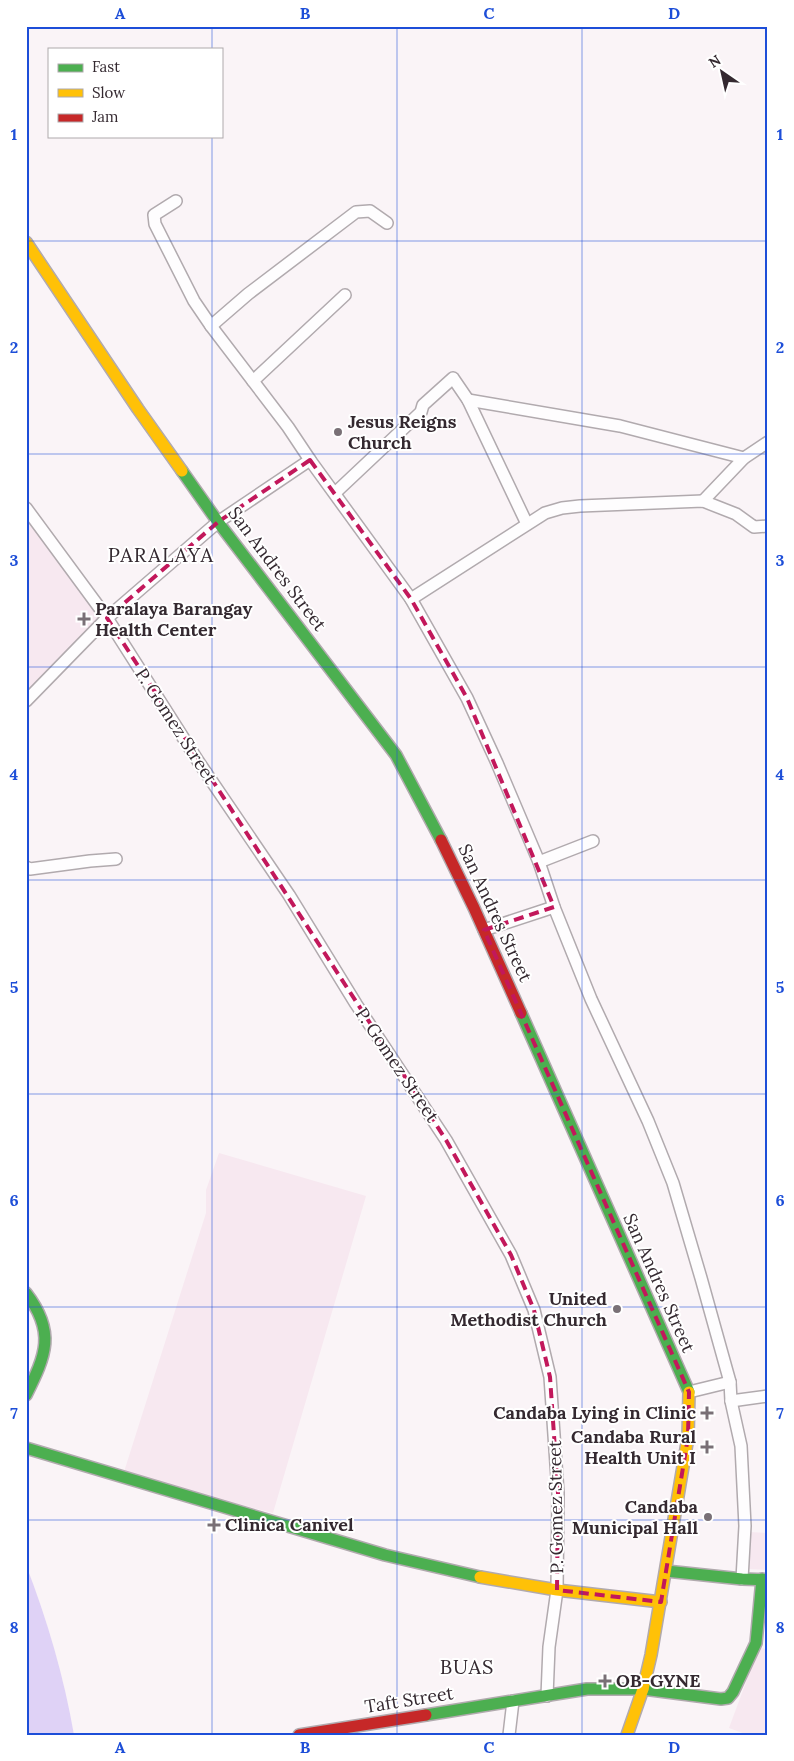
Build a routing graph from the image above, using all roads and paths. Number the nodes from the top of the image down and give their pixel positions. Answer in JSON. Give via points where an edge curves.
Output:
{"nodes":[{"id":1,"x":176,"y":201,"type":"dead end"},
{"id":2,"x":387,"y":222,"type":"dead end"},
{"id":3,"x":26,"y":242,"type":"edge"},
{"id":4,"x":345,"y":295,"type":"dead end"},
{"id":5,"x":211,"y":326,"type":"junction"},
{"id":6,"x":253,"y":381,"type":"junction"},
{"id":7,"x":468,"y":400,"type":"junction"},
{"id":8,"x":768,"y":442,"type":"edge"},
{"id":9,"x":744,"y":458,"type":"junction"},
{"id":10,"x":310,"y":460,"type":"junction"},
{"id":11,"x":335,"y":493,"type":"junction"},
{"id":12,"x":703,"y":501,"type":"junction"},
{"id":13,"x":26,"y":508,"type":"edge"},
{"id":14,"x":218,"y":522,"type":"junction"},
{"id":15,"x":527,"y":524,"type":"junction"},
{"id":16,"x":768,"y":526,"type":"edge"},
{"id":17,"x":411,"y":599,"type":"junction"},
{"id":18,"x":108,"y":618,"type":"junction"},
{"id":19,"x":26,"y":701,"type":"edge"},
{"id":20,"x":593,"y":841,"type":"dead end"},
{"id":21,"x":116,"y":859,"type":"dead end"},
{"id":22,"x":539,"y":862,"type":"junction"},
{"id":23,"x":26,"y":867,"type":"edge"},
{"id":24,"x":554,"y":907,"type":"junction"},
{"id":25,"x":484,"y":930,"type":"junction"},
{"id":26,"x":26,"y":1293,"type":"edge"},
{"id":27,"x":730,"y":1382,"type":"junction"},
{"id":28,"x":688,"y":1392,"type":"junction"},
{"id":29,"x":26,"y":1395,"type":"edge"},
{"id":30,"x":768,"y":1396,"type":"edge"},
{"id":31,"x":730,"y":1400,"type":"junction"},
{"id":32,"x":26,"y":1448,"type":"edge"},
{"id":33,"x":666,"y":1570,"type":"junction"},
{"id":34,"x":742,"y":1579,"type":"junction"},
{"id":35,"x":765,"y":1580,"type":"edge"},
{"id":36,"x":557,"y":1590,"type":"junction"},
{"id":37,"x":660,"y":1602,"type":"junction"},
{"id":38,"x":756,"y":1643,"type":"junction"},
{"id":39,"x":768,"y":1647,"type":"edge"},
{"id":40,"x":643,"y":1689,"type":"junction"},
{"id":41,"x":548,"y":1696,"type":"junction"},
{"id":42,"x":513,"y":1701,"type":"junction"},
{"id":43,"x":300,"y":1735,"type":"edge"},
{"id":44,"x":509,"y":1735,"type":"edge"},
{"id":45,"x":628,"y":1735,"type":"edge"}],
"edges":[{"from":1,"to":5,"type":"street","via":[[154,215],[156,227],[194,301]]},
{"from":2,"to":5,"type":"street","via":[[370,211],[356,212]]},
{"from":3,"to":14,"type":"main road","name":"San Andres Street"},
{"from":4,"to":6,"type":"street"},
{"from":5,"to":6,"type":"street"},
{"from":6,"to":10,"type":"street"},
{"from":7,"to":9,"type":"street","via":[[620,426]]},
{"from":7,"to":11,"type":"street","via":[[453,378]]},
{"from":7,"to":15,"type":"street"},
{"from":8,"to":9,"type":"street"},
{"from":9,"to":12,"type":"street"},
{"from":10,"to":11,"type":"street"},
{"from":10,"to":14,"type":"street"},
{"from":11,"to":17,"type":"street"},
{"from":12,"to":15,"type":"street","via":[[562,508],[545,513]]},
{"from":12,"to":16,"type":"street","via":[[736,514],[754,527]]},
{"from":13,"to":18,"type":"street","name":"P. Gomez Street"},
{"from":14,"to":18,"type":"street"},
{"from":14,"to":25,"type":"main road","name":"San Andres Street","via":[[396,754],[457,869]]},
{"from":15,"to":17,"type":"street"},
{"from":17,"to":22,"type":"street","via":[[467,698]]},
{"from":18,"to":19,"type":"street"},
{"from":18,"to":36,"type":"street","name":"P. Gomez Street","via":[[446,1140],[511,1255],[534,1310],[550,1377],[558,1493]]},
{"from":20,"to":22,"type":"street"},
{"from":21,"to":23,"type":"street"},
{"from":22,"to":24,"type":"street"},
{"from":24,"to":25,"type":"street"},
{"from":24,"to":27,"type":"street","via":[[673,1183]]},
{"from":25,"to":28,"type":"main road","name":"San Andres Street"},
{"from":26,"to":29,"type":"main road","via":[[45,1327],[44,1356]]},
{"from":27,"to":28,"type":"street"},
{"from":27,"to":31,"type":"street"},
{"from":28,"to":33,"type":"main road","name":"San Andres Street","via":[[688,1437]]},
{"from":30,"to":31,"type":"street"},
{"from":31,"to":34,"type":"street","via":[[742,1446],[745,1526]]},
{"from":32,"to":36,"type":"main road","via":[[384,1555],[469,1575]]},
{"from":33,"to":34,"type":"main road"},
{"from":33,"to":37,"type":"main road","name":"San Andres Street"},
{"from":34,"to":35,"type":"main road"},
{"from":35,"to":38,"type":"main road"},
{"from":36,"to":37,"type":"main road"},
{"from":36,"to":41,"type":"street","name":"P. Gomez Street","via":[[549,1648]]},
{"from":37,"to":40,"type":"main road","name":"San Andres Street"},
{"from":38,"to":39,"type":"street"},
{"from":38,"to":40,"type":"main road","name":"Taft Street","via":[[728,1698]]},
{"from":40,"to":41,"type":"main road","name":"Taft Street","via":[[587,1689]]},
{"from":40,"to":45,"type":"main road","name":"San Andres Street"},
{"from":41,"to":42,"type":"main road","name":"Taft Street"},
{"from":42,"to":43,"type":"main road","name":"Taft Street"},
{"from":42,"to":44,"type":"street"}]}
